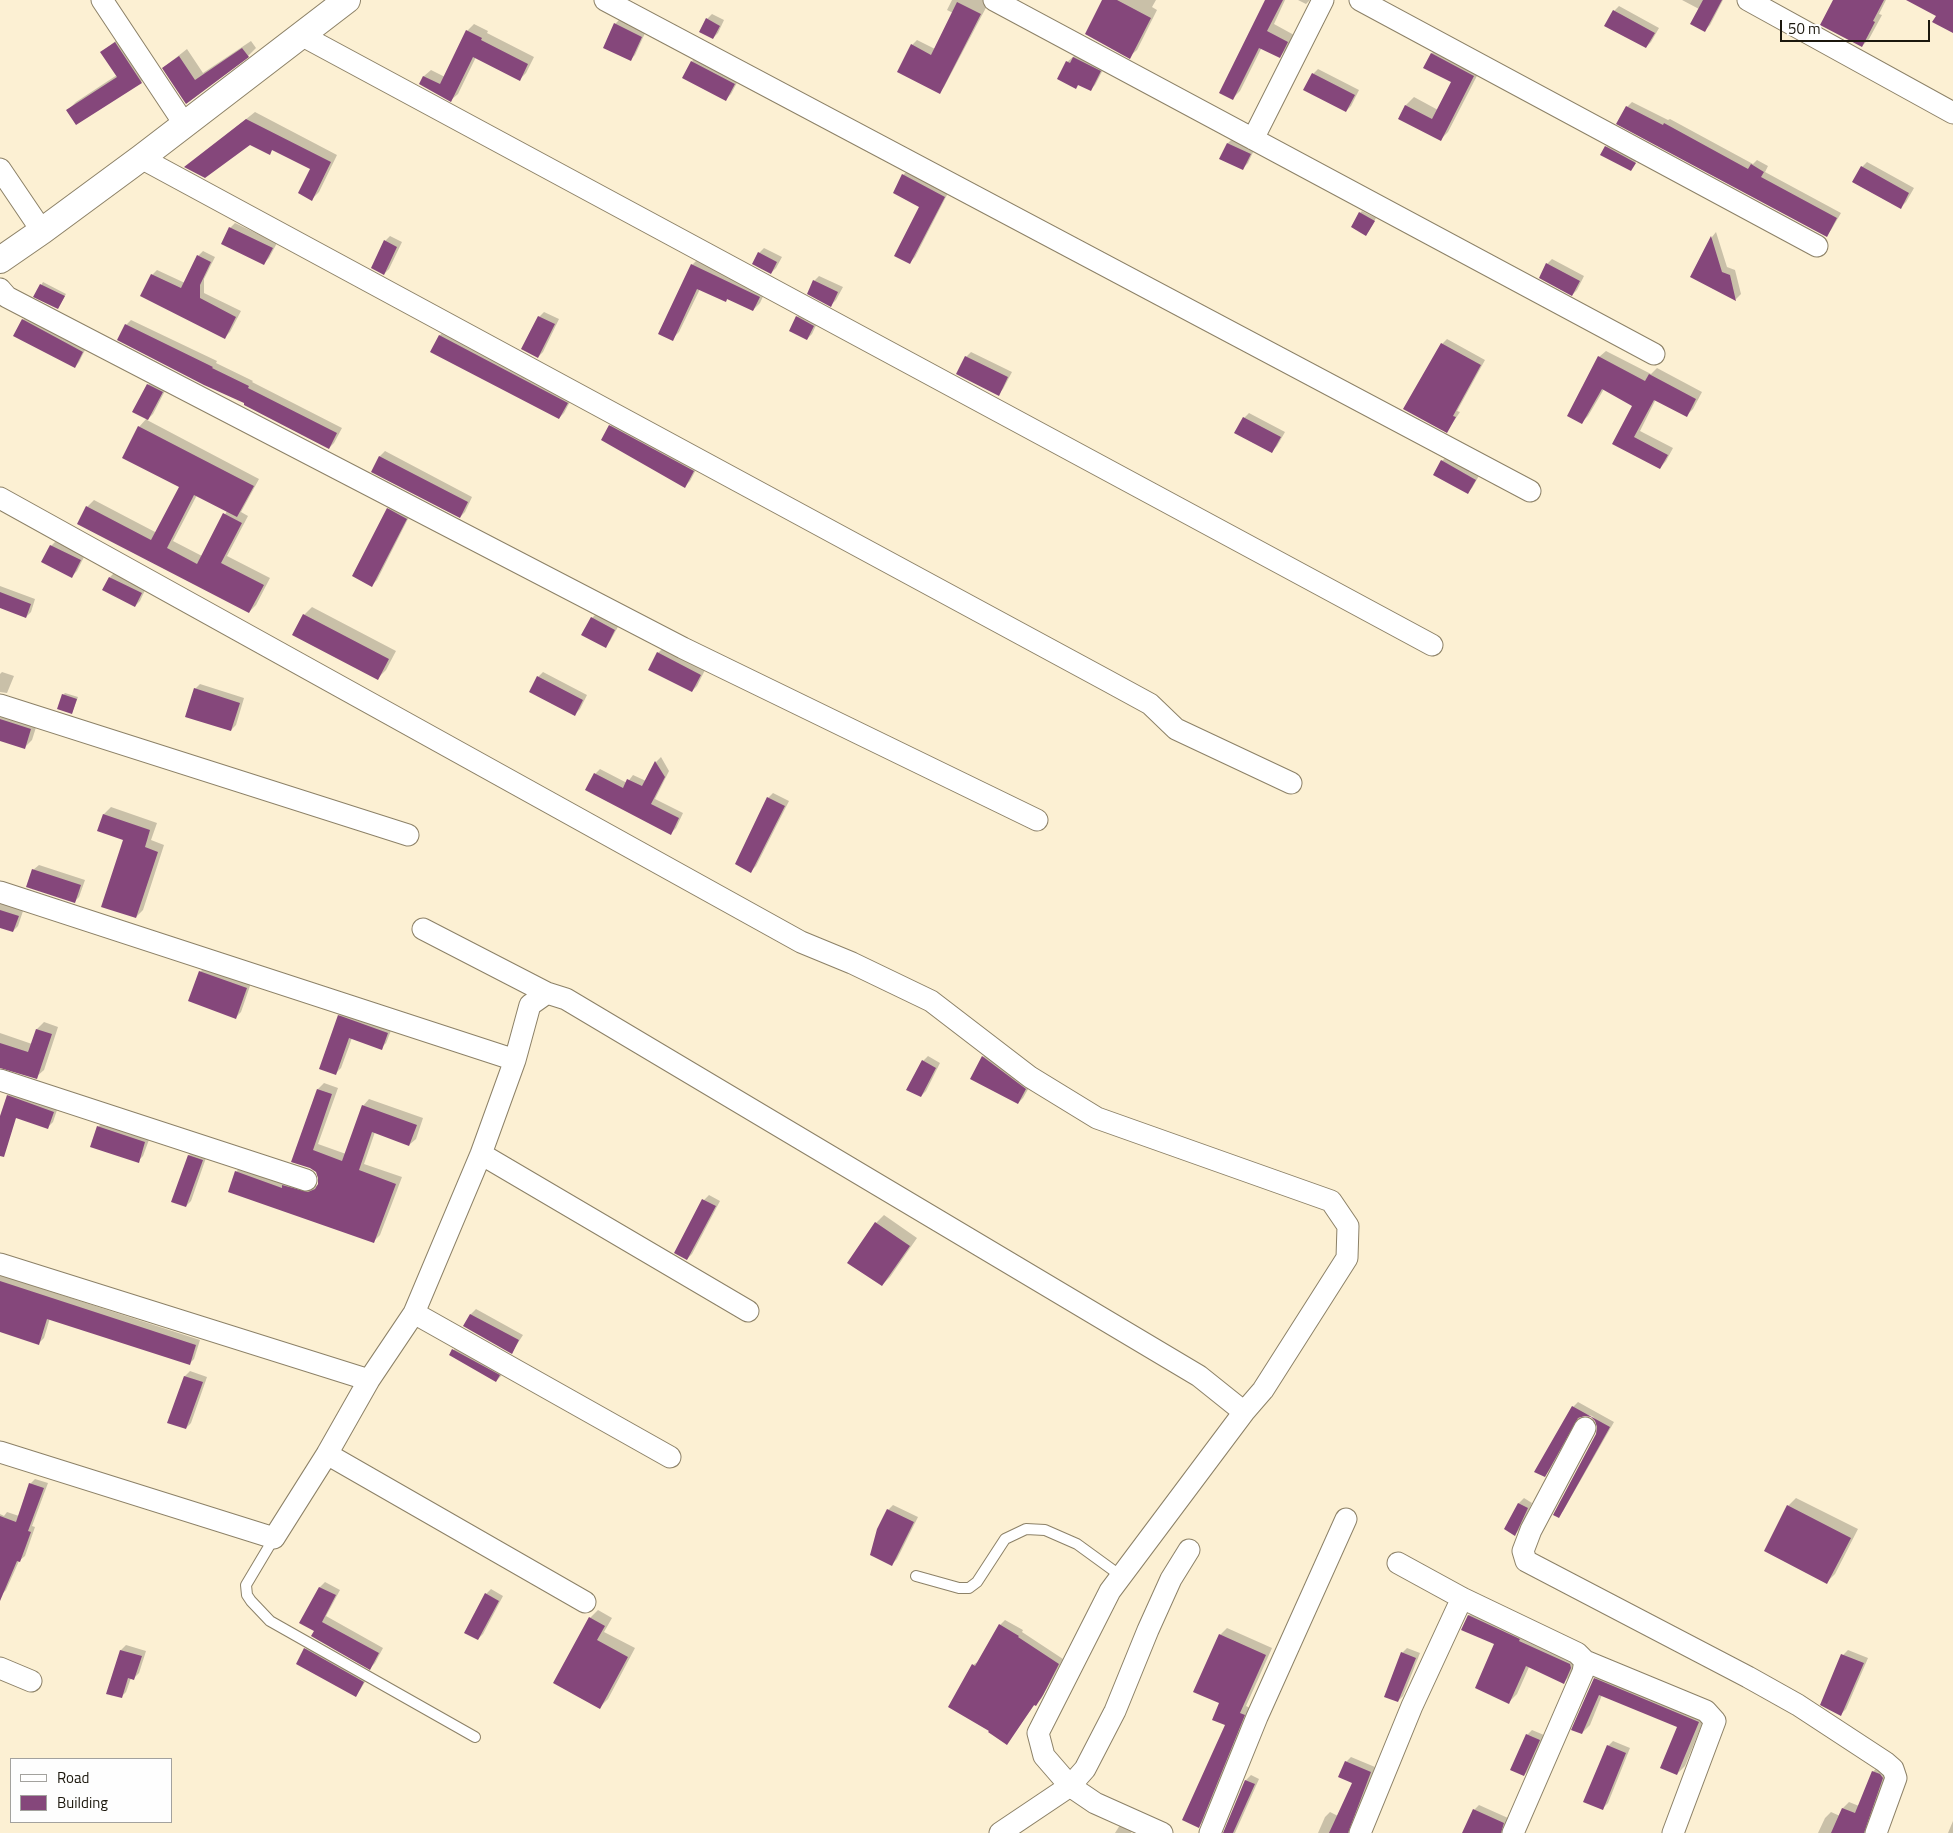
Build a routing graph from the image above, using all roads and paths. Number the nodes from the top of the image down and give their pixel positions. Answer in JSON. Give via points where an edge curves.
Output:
{"nodes":[{"id":1,"x":102,"y":0,"type":"edge"},
{"id":2,"x":605,"y":0,"type":"edge"},
{"id":3,"x":994,"y":0,"type":"edge"},
{"id":4,"x":1323,"y":0,"type":"edge"},
{"id":5,"x":1360,"y":0,"type":"edge"},
{"id":6,"x":1748,"y":0,"type":"edge"},
{"id":7,"x":334,"y":4,"type":"edge"},
{"id":8,"x":301,"y":35,"type":"junction"},
{"id":9,"x":1953,"y":113,"type":"edge"},
{"id":10,"x":185,"y":125,"type":"junction"},
{"id":11,"x":1253,"y":139,"type":"junction"},
{"id":12,"x":141,"y":158,"type":"junction"},
{"id":13,"x":0,"y":169,"type":"edge"},
{"id":14,"x":42,"y":231,"type":"junction"},
{"id":15,"x":1817,"y":246,"type":"dead end"},
{"id":16,"x":0,"y":260,"type":"edge"},
{"id":17,"x":0,"y":289,"type":"edge"},
{"id":18,"x":1654,"y":354,"type":"dead end"},
{"id":19,"x":1530,"y":491,"type":"dead end"},
{"id":20,"x":0,"y":498,"type":"edge"},
{"id":21,"x":1432,"y":646,"type":"dead end"},
{"id":22,"x":0,"y":705,"type":"edge"},
{"id":23,"x":1291,"y":783,"type":"dead end"},
{"id":24,"x":1037,"y":820,"type":"dead end"},
{"id":25,"x":408,"y":835,"type":"dead end"},
{"id":26,"x":0,"y":892,"type":"edge"},
{"id":27,"x":423,"y":929,"type":"dead end"},
{"id":28,"x":547,"y":994,"type":"junction"},
{"id":29,"x":515,"y":1060,"type":"junction"},
{"id":30,"x":0,"y":1080,"type":"edge"},
{"id":31,"x":481,"y":1154,"type":"junction"},
{"id":32,"x":306,"y":1180,"type":"dead end"},
{"id":33,"x":0,"y":1264,"type":"edge"},
{"id":34,"x":748,"y":1311,"type":"dead end"},
{"id":35,"x":414,"y":1313,"type":"junction"},
{"id":36,"x":370,"y":1380,"type":"junction"},
{"id":37,"x":1244,"y":1412,"type":"junction"},
{"id":38,"x":1585,"y":1428,"type":"dead end"},
{"id":39,"x":0,"y":1452,"type":"edge"},
{"id":40,"x":327,"y":1454,"type":"junction"},
{"id":41,"x":670,"y":1456,"type":"dead end"},
{"id":42,"x":1346,"y":1520,"type":"dead end"},
{"id":43,"x":274,"y":1538,"type":"junction"},
{"id":44,"x":1189,"y":1550,"type":"dead end"},
{"id":45,"x":1398,"y":1563,"type":"dead end"},
{"id":46,"x":916,"y":1576,"type":"dead end"},
{"id":47,"x":1121,"y":1576,"type":"junction"},
{"id":48,"x":1462,"y":1598,"type":"junction"},
{"id":49,"x":585,"y":1602,"type":"dead end"},
{"id":50,"x":1584,"y":1661,"type":"junction"},
{"id":51,"x":0,"y":1668,"type":"edge"},
{"id":52,"x":32,"y":1681,"type":"dead end"},
{"id":53,"x":476,"y":1737,"type":"dead end"},
{"id":54,"x":1070,"y":1786,"type":"junction"},
{"id":55,"x":1000,"y":1833,"type":"edge"},
{"id":56,"x":1162,"y":1833,"type":"edge"},
{"id":57,"x":1210,"y":1833,"type":"edge"},
{"id":58,"x":1360,"y":1833,"type":"edge"},
{"id":59,"x":1513,"y":1833,"type":"edge"},
{"id":60,"x":1673,"y":1833,"type":"edge"},
{"id":61,"x":1876,"y":1833,"type":"edge"}],
"edges":[{"from":1,"to":10,"type":"street"},
{"from":2,"to":19,"type":"street"},
{"from":3,"to":11,"type":"street"},
{"from":4,"to":11,"type":"street"},
{"from":5,"to":15,"type":"street"},
{"from":6,"to":9,"type":"street"},
{"from":7,"to":8,"type":"street"},
{"from":8,"to":10,"type":"street"},
{"from":8,"to":21,"type":"street"},
{"from":10,"to":12,"type":"street"},
{"from":11,"to":18,"type":"street"},
{"from":12,"to":14,"type":"street"},
{"from":12,"to":23,"type":"street","via":[[1150,704],[1176,729]]},
{"from":13,"to":14,"type":"street"},
{"from":14,"to":16,"type":"street"},
{"from":17,"to":24,"type":"street","via":[[7,297],[683,648]]},
{"from":20,"to":37,"type":"street","via":[[801,942],[931,1001],[1030,1077],[1097,1118],[1331,1201],[1348,1226],[1347,1258],[1263,1390]]},
{"from":22,"to":25,"type":"street"},
{"from":26,"to":29,"type":"street"},
{"from":27,"to":28,"type":"street"},
{"from":28,"to":29,"type":"street","via":[[530,1005]]},
{"from":28,"to":37,"type":"street","via":[[566,999],[1190,1371]]},
{"from":29,"to":31,"type":"street"},
{"from":30,"to":32,"type":"street"},
{"from":31,"to":34,"type":"street"},
{"from":31,"to":35,"type":"street"},
{"from":33,"to":36,"type":"street"},
{"from":35,"to":36,"type":"street"},
{"from":35,"to":41,"type":"street"},
{"from":36,"to":40,"type":"street"},
{"from":37,"to":47,"type":"street"},
{"from":38,"to":61,"type":"street","via":[[1531,1530],[1523,1551],[1526,1561],[1748,1677],[1798,1705],[1885,1762],[1893,1769],[1896,1778]]},
{"from":39,"to":43,"type":"street"},
{"from":40,"to":43,"type":"street"},
{"from":40,"to":49,"type":"street"},
{"from":42,"to":57,"type":"street","via":[[1257,1717]]},
{"from":43,"to":53,"type":"lane","via":[[246,1585],[246,1594],[270,1621]]},
{"from":44,"to":54,"type":"street","via":[[1171,1580],[1086,1769]]},
{"from":45,"to":48,"type":"street"},
{"from":46,"to":47,"type":"lane","via":[[969,1588],[977,1582],[1005,1539],[1026,1529],[1045,1530],[1077,1544]]},
{"from":47,"to":54,"type":"street","via":[[1110,1591],[1038,1733],[1044,1756]]},
{"from":48,"to":50,"type":"street","via":[[1578,1653]]},
{"from":48,"to":58,"type":"street","via":[[1412,1706]]},
{"from":50,"to":59,"type":"street","via":[[1583,1672]]},
{"from":50,"to":60,"type":"street","via":[[1706,1711],[1715,1721]]},
{"from":51,"to":52,"type":"street"},
{"from":54,"to":55,"type":"street"},
{"from":54,"to":56,"type":"street","via":[[1095,1804]]}]}
